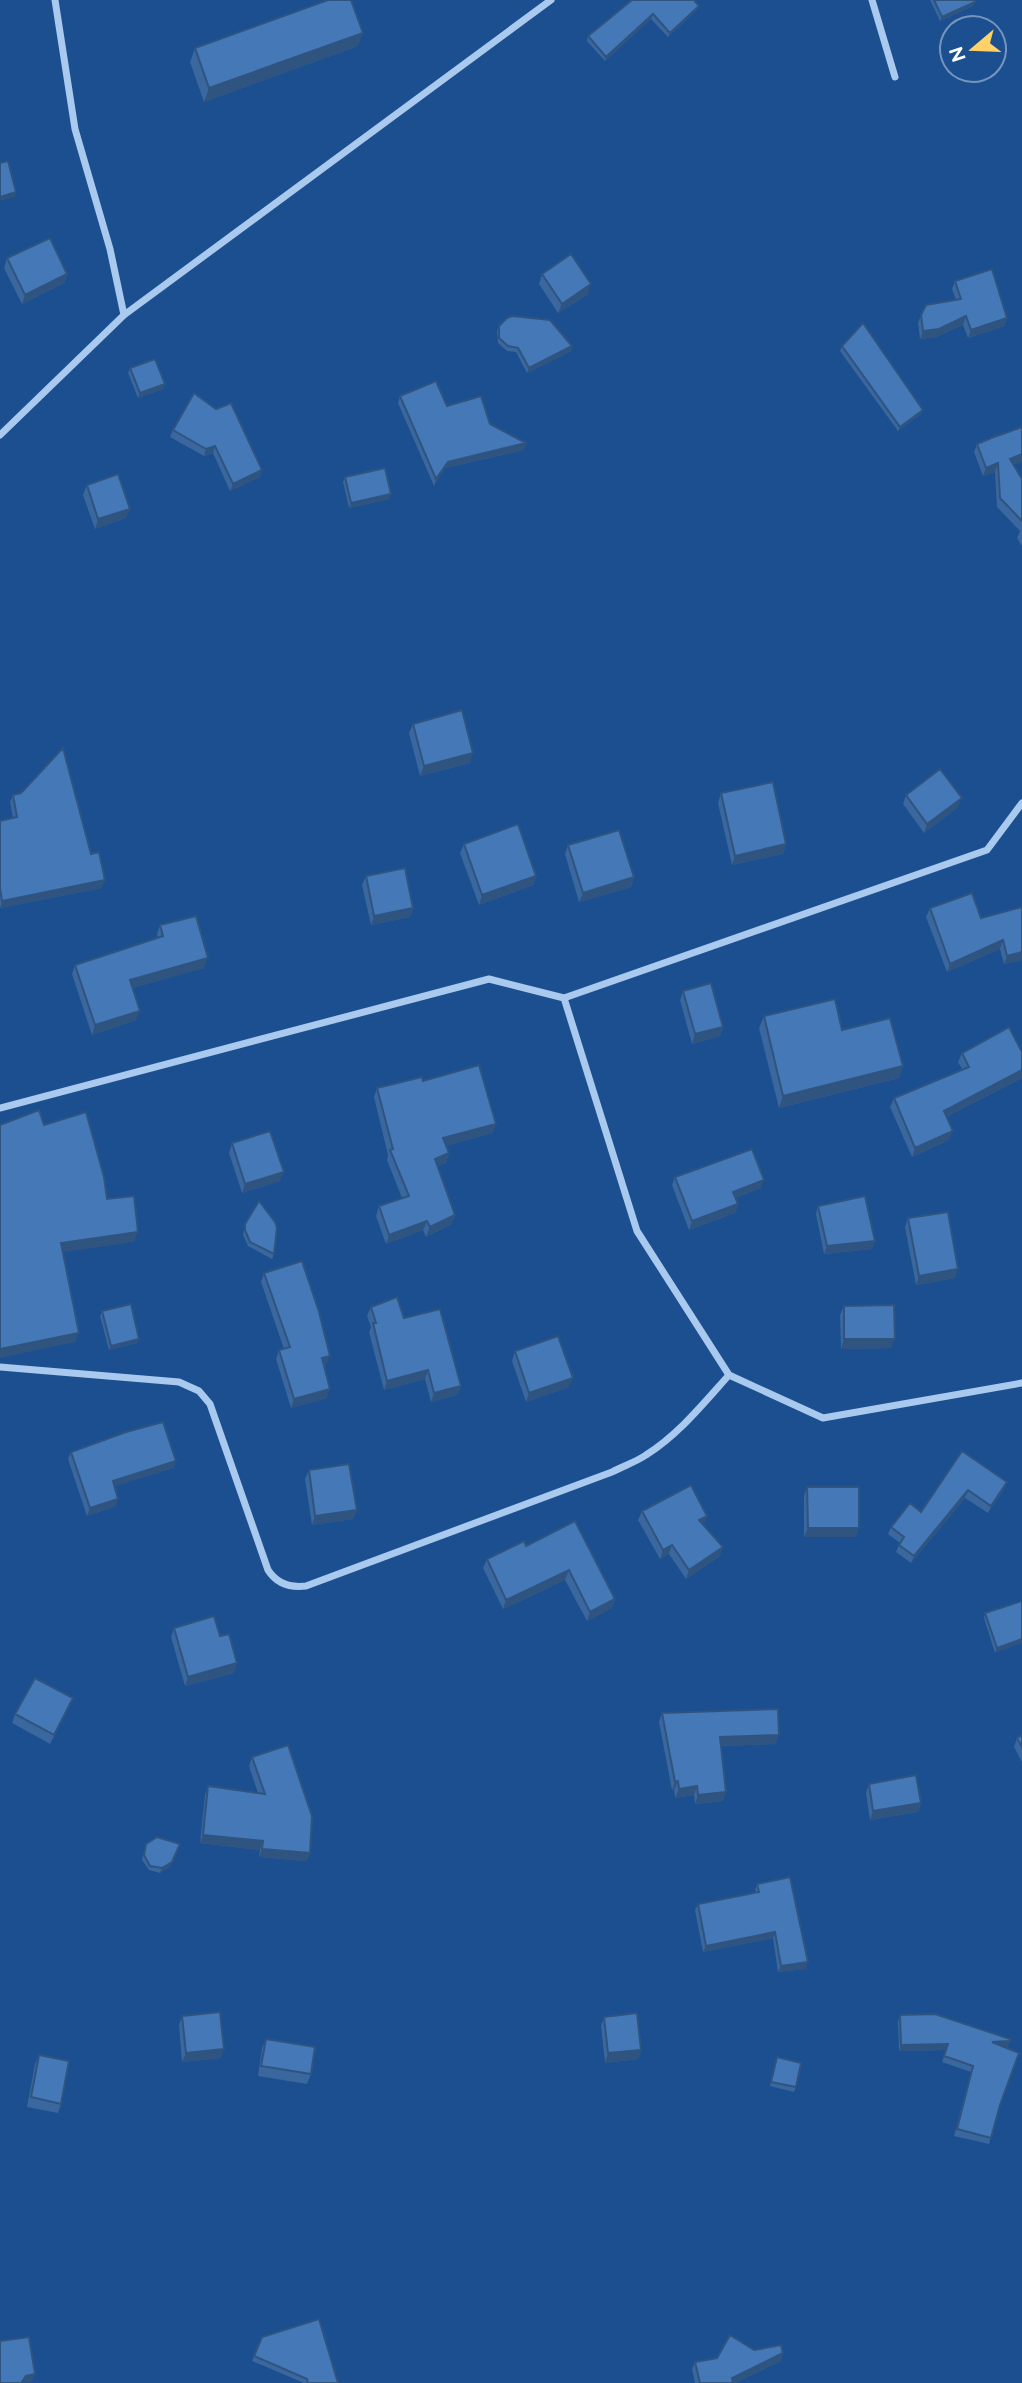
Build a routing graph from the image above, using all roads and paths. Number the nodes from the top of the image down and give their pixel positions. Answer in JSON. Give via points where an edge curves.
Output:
{"nodes":[{"id":1,"x":54,"y":0,"type":"edge"},
{"id":2,"x":551,"y":0,"type":"edge"},
{"id":3,"x":872,"y":0,"type":"edge"},
{"id":4,"x":895,"y":77,"type":"dead end"},
{"id":5,"x":124,"y":315,"type":"junction"},
{"id":6,"x":0,"y":435,"type":"edge"},
{"id":7,"x":1022,"y":803,"type":"edge"},
{"id":8,"x":564,"y":998,"type":"junction"},
{"id":9,"x":0,"y":1108,"type":"edge"},
{"id":10,"x":0,"y":1367,"type":"edge"},
{"id":11,"x":729,"y":1375,"type":"junction"},
{"id":12,"x":1022,"y":1383,"type":"edge"}],
"edges":[{"from":1,"to":5,"type":"street","via":[[75,129]]},
{"from":2,"to":5,"type":"street"},
{"from":3,"to":4,"type":"street"},
{"from":5,"to":6,"type":"street"},
{"from":7,"to":8,"type":"street","via":[[987,850]]},
{"from":8,"to":9,"type":"street","via":[[489,979]]},
{"from":8,"to":11,"type":"street","via":[[637,1231]]},
{"from":10,"to":11,"type":"street","via":[[179,1382],[200,1391],[210,1404],[268,1570],[293,1588],[644,1457],[690,1419]]},
{"from":11,"to":12,"type":"street","via":[[823,1418]]}]}
